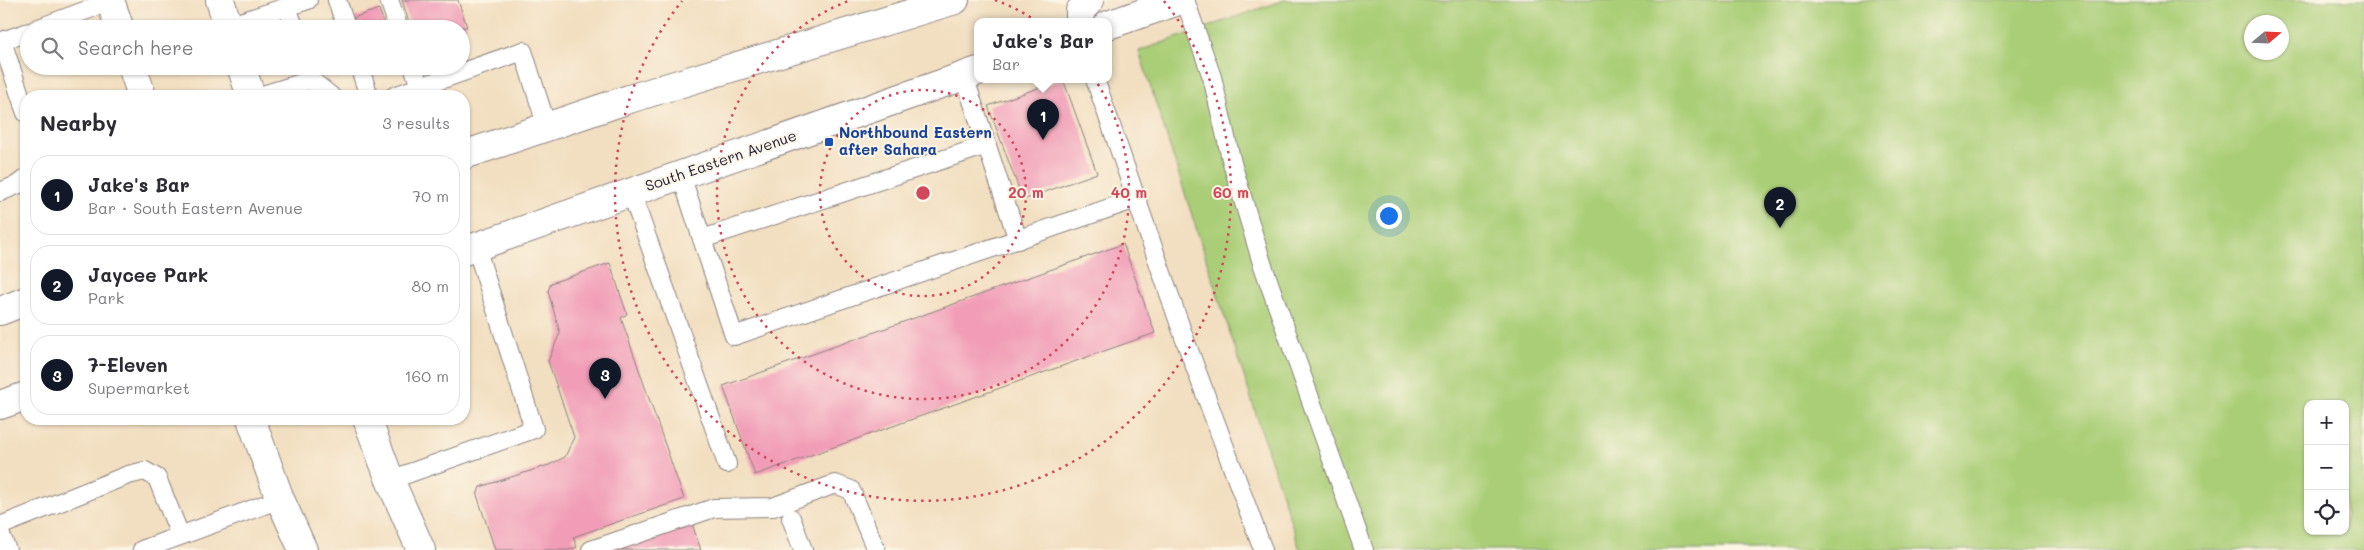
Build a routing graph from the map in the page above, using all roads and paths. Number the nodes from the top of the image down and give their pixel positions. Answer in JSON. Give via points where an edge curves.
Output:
{"nodes":[{"id":1,"x":220,"y":0,"type":"edge"},
{"id":2,"x":308,"y":0,"type":"edge"},
{"id":3,"x":337,"y":0,"type":"edge"},
{"id":4,"x":389,"y":0,"type":"edge"},
{"id":5,"x":955,"y":0,"type":"edge"},
{"id":6,"x":1090,"y":0,"type":"edge"},
{"id":7,"x":1181,"y":0,"type":"edge"},
{"id":8,"x":1185,"y":0,"type":"edge"},
{"id":9,"x":110,"y":1,"type":"edge"},
{"id":10,"x":287,"y":7,"type":"junction"},
{"id":11,"x":1080,"y":18,"type":"edge"},
{"id":12,"x":60,"y":20,"type":"edge"},
{"id":13,"x":117,"y":20,"type":"edge"},
{"id":14,"x":226,"y":20,"type":"edge"},
{"id":15,"x":251,"y":20,"type":"edge"},
{"id":16,"x":292,"y":20,"type":"edge"},
{"id":17,"x":344,"y":20,"type":"edge"},
{"id":18,"x":396,"y":20,"type":"edge"},
{"id":19,"x":1112,"y":24,"type":"edge"},
{"id":20,"x":20,"y":34,"type":"edge"},
{"id":21,"x":1,"y":38,"type":"edge"},
{"id":22,"x":470,"y":73,"type":"edge"},
{"id":23,"x":971,"y":74,"type":"edge"},
{"id":24,"x":135,"y":75,"type":"edge"},
{"id":25,"x":245,"y":75,"type":"edge"},
{"id":26,"x":305,"y":75,"type":"edge"},
{"id":27,"x":311,"y":75,"type":"edge"},
{"id":28,"x":362,"y":75,"type":"edge"},
{"id":29,"x":416,"y":75,"type":"edge"},
{"id":30,"x":464,"y":75,"type":"edge"},
{"id":31,"x":1096,"y":83,"type":"edge"},
{"id":32,"x":140,"y":90,"type":"edge"},
{"id":33,"x":249,"y":90,"type":"edge"},
{"id":34,"x":272,"y":90,"type":"edge"},
{"id":35,"x":325,"y":90,"type":"edge"},
{"id":36,"x":367,"y":90,"type":"edge"},
{"id":37,"x":421,"y":90,"type":"edge"},
{"id":38,"x":427,"y":90,"type":"edge"},
{"id":39,"x":20,"y":95,"type":"edge"},
{"id":40,"x":547,"y":127,"type":"junction"},
{"id":41,"x":986,"y":145,"type":"junction"},
{"id":42,"x":470,"y":153,"type":"edge"},
{"id":43,"x":681,"y":175,"type":"junction"},
{"id":44,"x":20,"y":183,"type":"edge"},
{"id":45,"x":0,"y":192,"type":"edge"},
{"id":46,"x":631,"y":192,"type":"junction"},
{"id":47,"x":1136,"y":199,"type":"junction"},
{"id":48,"x":702,"y":239,"type":"junction"},
{"id":49,"x":1018,"y":240,"type":"junction"},
{"id":50,"x":470,"y":249,"type":"edge"},
{"id":51,"x":20,"y":303,"type":"edge"},
{"id":52,"x":0,"y":311,"type":"edge"},
{"id":53,"x":20,"y":398,"type":"edge"},
{"id":54,"x":0,"y":405,"type":"edge"},
{"id":55,"x":253,"y":425,"type":"edge"},
{"id":56,"x":369,"y":425,"type":"edge"},
{"id":57,"x":727,"y":464,"type":"dead end"},
{"id":58,"x":390,"y":480,"type":"junction"},
{"id":59,"x":280,"y":499,"type":"junction"},
{"id":60,"x":791,"y":518,"type":"dead end"},
{"id":61,"x":0,"y":526,"type":"edge"},
{"id":62,"x":0,"y":533,"type":"edge"},
{"id":63,"x":180,"y":535,"type":"junction"},
{"id":64,"x":7,"y":550,"type":"edge"},
{"id":65,"x":142,"y":550,"type":"edge"},
{"id":66,"x":303,"y":550,"type":"edge"},
{"id":67,"x":421,"y":550,"type":"edge"},
{"id":68,"x":591,"y":550,"type":"edge"},
{"id":69,"x":803,"y":550,"type":"edge"},
{"id":70,"x":876,"y":550,"type":"edge"},
{"id":71,"x":1263,"y":550,"type":"edge"},
{"id":72,"x":1364,"y":550,"type":"edge"}],
"edges":[{"from":1,"to":14,"type":"main road"},
{"from":2,"to":10,"type":"lane"},
{"from":3,"to":17,"type":"lane"},
{"from":4,"to":18,"type":"lane"},
{"from":5,"to":40,"type":"main road"},
{"from":6,"to":11,"type":"main road","via":[[1080,11]]},
{"from":7,"to":19,"type":"main road"},
{"from":8,"to":72,"type":"lane","via":[[1212,77],[1232,163],[1262,263]]},
{"from":9,"to":12,"type":"lane"},
{"from":9,"to":13,"type":"main road"},
{"from":10,"to":15,"type":"lane"},
{"from":10,"to":16,"type":"lane"},
{"from":20,"to":21,"type":"lane"},
{"from":21,"to":39,"type":"lane"},
{"from":22,"to":40,"type":"lane","via":[[523,51]]},
{"from":23,"to":41,"type":"lane"},
{"from":23,"to":43,"type":"main road","name":"South Eastern Avenue"},
{"from":24,"to":32,"type":"main road"},
{"from":25,"to":33,"type":"main road"},
{"from":26,"to":34,"type":"lane"},
{"from":27,"to":35,"type":"lane"},
{"from":28,"to":36,"type":"lane"},
{"from":29,"to":37,"type":"lane"},
{"from":30,"to":38,"type":"lane"},
{"from":31,"to":47,"type":"lane"},
{"from":40,"to":42,"type":"main road"},
{"from":41,"to":48,"type":"lane"},
{"from":41,"to":49,"type":"lane"},
{"from":43,"to":46,"type":"main road","name":"South Eastern Avenue"},
{"from":43,"to":48,"type":"lane"},
{"from":44,"to":45,"type":"lane"},
{"from":46,"to":50,"type":"main road","name":"South Eastern Avenue"},
{"from":46,"to":57,"type":"lane"},
{"from":47,"to":49,"type":"lane"},
{"from":47,"to":71,"type":"lane"},
{"from":48,"to":49,"type":"lane","via":[[734,336]]},
{"from":50,"to":58,"type":"lane","via":[[534,429]]},
{"from":51,"to":52,"type":"main road"},
{"from":53,"to":54,"type":"main road"},
{"from":55,"to":59,"type":"main road"},
{"from":56,"to":58,"type":"main road"},
{"from":58,"to":67,"type":"main road"},
{"from":59,"to":63,"type":"lane"},
{"from":59,"to":66,"type":"main road"},
{"from":60,"to":69,"type":"lane"},
{"from":61,"to":63,"type":"lane","via":[[144,471],[157,478]]},
{"from":62,"to":64,"type":"lane"},
{"from":63,"to":65,"type":"lane"},
{"from":68,"to":70,"type":"lane","via":[[714,508],[773,507],[835,484],[851,490]]}]}
